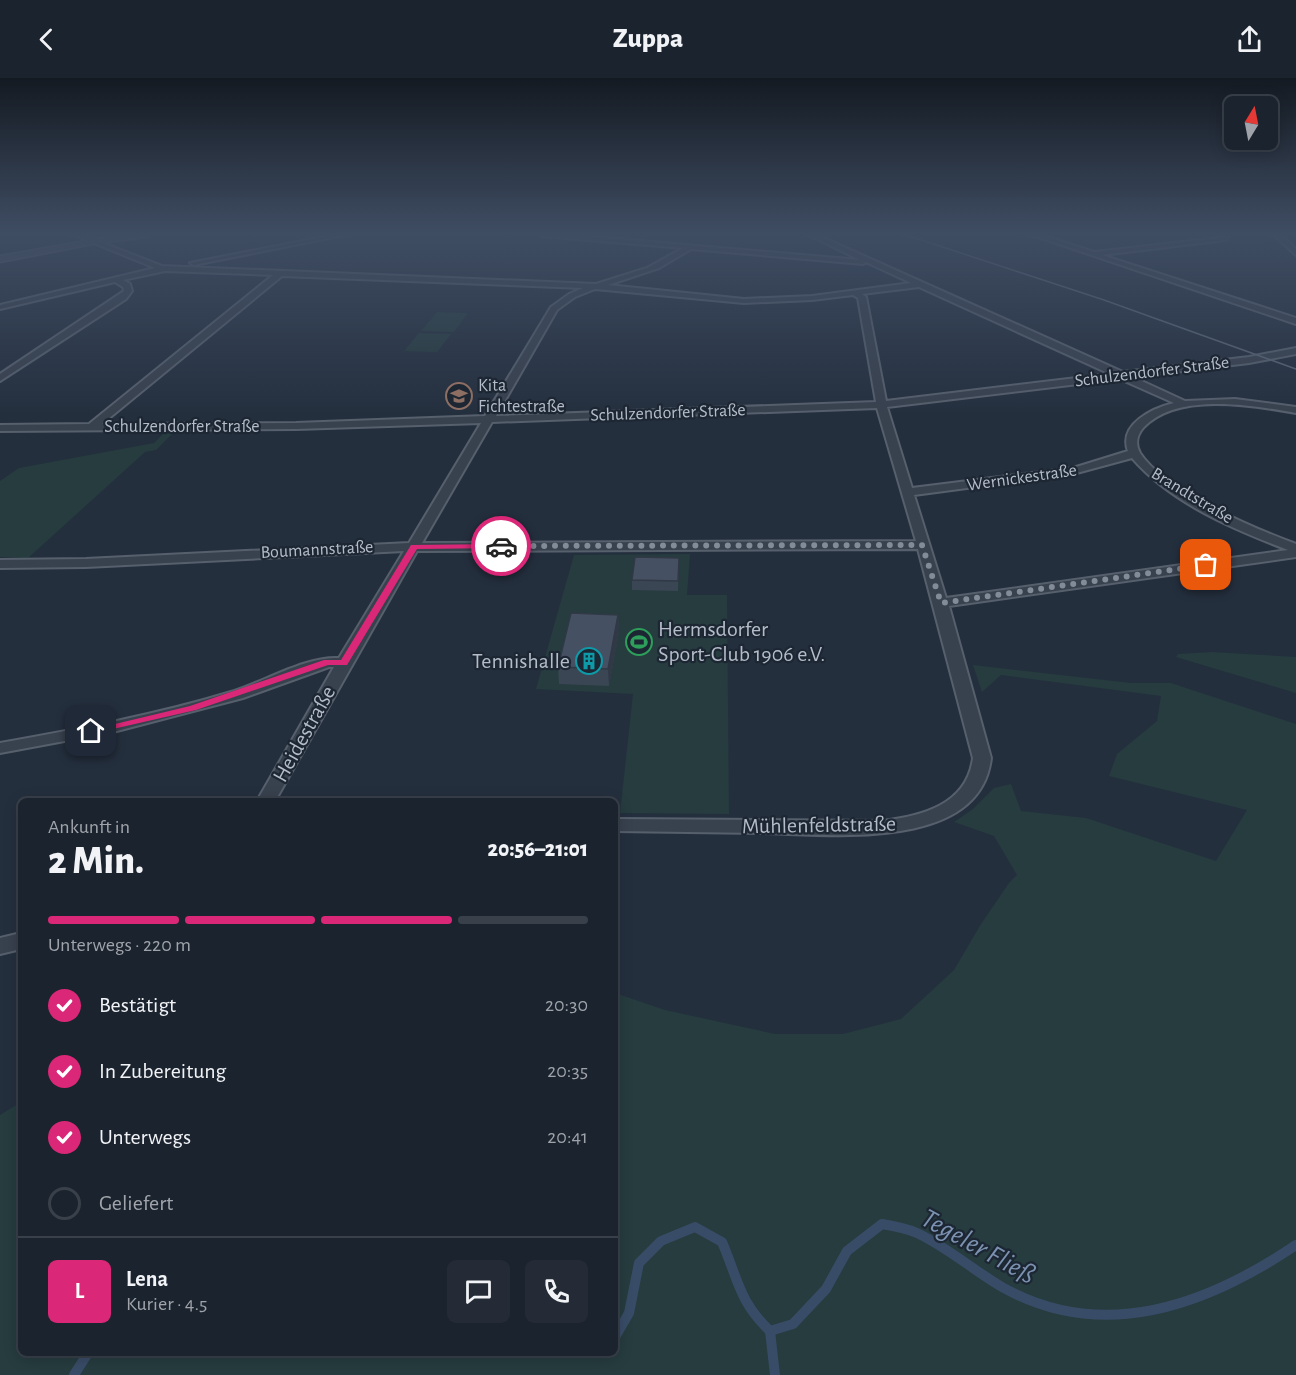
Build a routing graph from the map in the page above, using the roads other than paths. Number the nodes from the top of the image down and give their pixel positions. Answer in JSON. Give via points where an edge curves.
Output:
{"nodes":[{"id":1,"x":54,"y":295,"type":"edge"},
{"id":2,"x":125,"y":295,"type":"edge"},
{"id":3,"x":254,"y":295,"type":"edge"},
{"id":4,"x":572,"y":295,"type":"edge"},
{"id":5,"x":680,"y":295,"type":"edge"},
{"id":6,"x":840,"y":295,"type":"edge"},
{"id":7,"x":858,"y":295,"type":"edge"},
{"id":8,"x":944,"y":295,"type":"edge"},
{"id":9,"x":1216,"y":295,"type":"edge"},
{"id":10,"x":0,"y":307,"type":"edge"},
{"id":11,"x":1296,"y":321,"type":"edge"},
{"id":12,"x":1296,"y":351,"type":"edge"},
{"id":13,"x":1124,"y":376,"type":"junction"},
{"id":14,"x":0,"y":378,"type":"edge"},
{"id":15,"x":881,"y":404,"type":"junction"},
{"id":16,"x":1184,"y":404,"type":"junction"},
{"id":17,"x":1296,"y":410,"type":"edge"},
{"id":18,"x":489,"y":419,"type":"junction"},
{"id":19,"x":92,"y":427,"type":"junction"},
{"id":20,"x":0,"y":428,"type":"edge"},
{"id":21,"x":1135,"y":454,"type":"junction"},
{"id":22,"x":907,"y":492,"type":"junction"},
{"id":23,"x":922,"y":545,"type":"junction"},
{"id":24,"x":414,"y":546,"type":"junction"},
{"id":25,"x":1296,"y":551,"type":"edge"},
{"id":26,"x":0,"y":564,"type":"edge"},
{"id":27,"x":941,"y":603,"type":"junction"},
{"id":28,"x":344,"y":663,"type":"junction"},
{"id":29,"x":0,"y":748,"type":"edge"},
{"id":30,"x":268,"y":798,"type":"edge"},
{"id":31,"x":618,"y":825,"type":"edge"},
{"id":32,"x":18,"y":942,"type":"edge"},
{"id":33,"x":0,"y":946,"type":"edge"}],
"edges":[{"from":1,"to":10,"type":"street"},
{"from":2,"to":14,"type":"street"},
{"from":3,"to":19,"type":"street"},
{"from":4,"to":18,"type":"street","name":"Heidestraße","via":[[554,309]]},
{"from":5,"to":6,"type":"street","via":[[744,301]]},
{"from":7,"to":15,"type":"street","name":"Mühlenfeldstraße","via":[[862,297]]},
{"from":8,"to":13,"type":"street"},
{"from":9,"to":11,"type":"street"},
{"from":12,"to":13,"type":"street","name":"Schulzendorfer Straße"},
{"from":13,"to":15,"type":"street","name":"Schulzendorfer Straße"},
{"from":13,"to":16,"type":"street"},
{"from":15,"to":18,"type":"street","name":"Schulzendorfer Straße"},
{"from":15,"to":22,"type":"street","name":"Mühlenfeldstraße"},
{"from":16,"to":17,"type":"street","name":"Brandtstraße","via":[[1241,401]]},
{"from":16,"to":21,"type":"street","name":"Brandtstraße","via":[[1152,415],[1137,427],[1131,438]]},
{"from":18,"to":19,"type":"street","name":"Schulzendorfer Straße"},
{"from":18,"to":24,"type":"street","name":"Heidestraße"},
{"from":19,"to":20,"type":"street","name":"Schulzendorfer Straße"},
{"from":21,"to":22,"type":"street","name":"Wernickestraße","via":[[1073,471]]},
{"from":21,"to":25,"type":"street","name":"Brandtstraße","via":[[1153,473],[1184,494]]},
{"from":22,"to":23,"type":"street","name":"Mühlenfeldstraße"},
{"from":23,"to":24,"type":"street","name":"Boumannstraße"},
{"from":23,"to":27,"type":"street","name":"Mühlenfeldstraße"},
{"from":24,"to":26,"type":"street","name":"Boumannstraße"},
{"from":24,"to":28,"type":"street","name":"Heidestraße"},
{"from":25,"to":27,"type":"street"},
{"from":27,"to":31,"type":"street","name":"Mühlenfeldstraße","via":[[982,758],[981,771],[972,789],[955,805],[924,819],[872,827]]},
{"from":28,"to":29,"type":"street","via":[[327,662],[237,695],[147,719]]},
{"from":28,"to":30,"type":"street","name":"Heidestraße"},
{"from":32,"to":33,"type":"street"}]}
